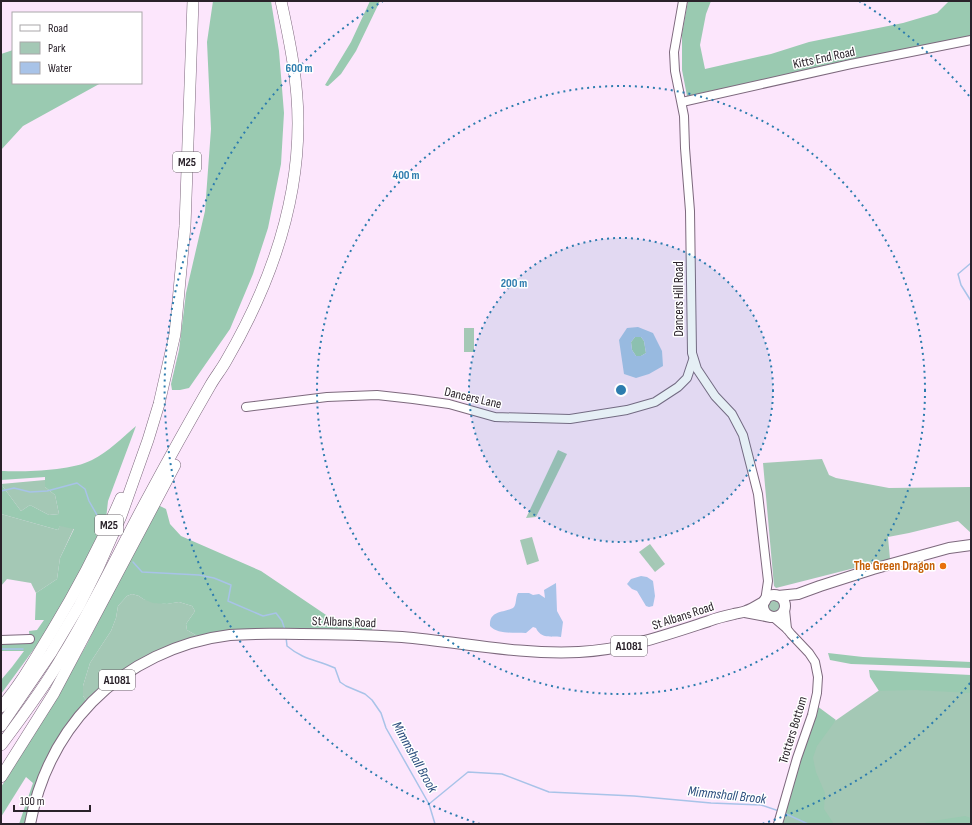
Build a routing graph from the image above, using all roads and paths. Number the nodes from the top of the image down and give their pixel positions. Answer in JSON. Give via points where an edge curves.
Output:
{"nodes":[{"id":1,"x":193,"y":1,"type":"edge"},
{"id":2,"x":281,"y":1,"type":"edge"},
{"id":3,"x":683,"y":1,"type":"edge"},
{"id":4,"x":971,"y":40,"type":"edge"},
{"id":5,"x":682,"y":102,"type":"junction"},
{"id":6,"x":175,"y":323,"type":"junction"},
{"id":7,"x":693,"y":359,"type":"junction"},
{"id":8,"x":226,"y":360,"type":"junction"},
{"id":9,"x":700,"y":375,"type":"junction"},
{"id":10,"x":687,"y":378,"type":"junction"},
{"id":11,"x":246,"y":407,"type":"dead end"},
{"id":12,"x":971,"y":545,"type":"edge"},
{"id":13,"x":768,"y":581,"type":"junction"},
{"id":14,"x":798,"y":594,"type":"junction"},
{"id":15,"x":777,"y":596,"type":"junction"},
{"id":16,"x":765,"y":601,"type":"junction"},
{"id":17,"x":785,"y":610,"type":"junction"},
{"id":18,"x":745,"y":612,"type":"junction"},
{"id":19,"x":772,"y":617,"type":"junction"},
{"id":20,"x":787,"y":629,"type":"junction"},
{"id":21,"x":30,"y":639,"type":"dead end"},
{"id":22,"x":1,"y":640,"type":"edge"},
{"id":23,"x":1,"y":707,"type":"edge"},
{"id":24,"x":1,"y":726,"type":"edge"},
{"id":25,"x":1,"y":745,"type":"edge"},
{"id":26,"x":1,"y":777,"type":"edge"},
{"id":27,"x":30,"y":824,"type":"edge"},
{"id":28,"x":778,"y":824,"type":"edge"}],
"edges":[{"from":1,"to":6,"type":"highway","number":"M25","via":[[185,226]]},
{"from":2,"to":8,"type":"highway","number":"M25","via":[[296,83],[298,123],[293,185],[287,216],[273,260]]},
{"from":3,"to":5,"type":"street","name":"Dancers Hill Road","via":[[674,52],[675,71]]},
{"from":4,"to":5,"type":"street","name":"Kitts End Road"},
{"from":5,"to":7,"type":"street","name":"Dancers Hill Road","via":[[690,211]]},
{"from":6,"to":23,"type":"highway","number":"M25","via":[[170,333],[159,383],[143,436],[125,488],[104,535],[73,596],[35,660]]},
{"from":6,"to":24,"type":"highway","number":"M25","via":[[175,334],[159,404],[116,530],[79,606],[51,653]]},
{"from":7,"to":9,"type":"street","name":"Dancers Hill Road"},
{"from":7,"to":10,"type":"street"},
{"from":8,"to":25,"type":"highway","number":"M25","via":[[146,500],[62,659]]},
{"from":8,"to":26,"type":"highway","number":"M25","via":[[216,388],[58,687]]},
{"from":9,"to":10,"type":"street","name":"Dancers Lane"},
{"from":9,"to":13,"type":"street","name":"Dancers Hill Road","via":[[732,414],[743,435],[758,494]]},
{"from":10,"to":11,"type":"street","name":"Dancers Lane","via":[[655,402],[627,410],[570,419],[495,417],[449,404],[377,396],[327,397]]},
{"from":12,"to":14,"type":"main road","via":[[873,569]]},
{"from":13,"to":15,"type":"street","name":"Dancers Hill Road"},
{"from":13,"to":16,"type":"street","name":"Dancers Hill Road"},
{"from":14,"to":15,"type":"main road"},
{"from":14,"to":17,"type":"main road"},
{"from":15,"to":16,"type":"main road","via":[[770,596]]},
{"from":15,"to":17,"type":"main road","via":[[785,603]]},
{"from":16,"to":18,"type":"main road","name":"St Albans Road","number":"A1081"},
{"from":16,"to":19,"type":"main road","via":[[764,610]]},
{"from":17,"to":19,"type":"main road","via":[[781,615]]},
{"from":17,"to":20,"type":"street"},
{"from":18,"to":19,"type":"main road","name":"St Albans Road","number":"A1081"},
{"from":18,"to":27,"type":"main road","name":"St Albans Road","number":"A1081","via":[[631,645],[578,652],[508,651],[403,638],[279,633],[228,636],[195,642],[149,660],[125,674],[102,692],[80,715],[59,743],[40,785]]},
{"from":19,"to":20,"type":"street","name":"Trotters Bottom"},
{"from":20,"to":28,"type":"street","name":"Trotters Bottom","via":[[812,657],[818,682],[812,715]]},
{"from":21,"to":22,"type":"street"}]}
